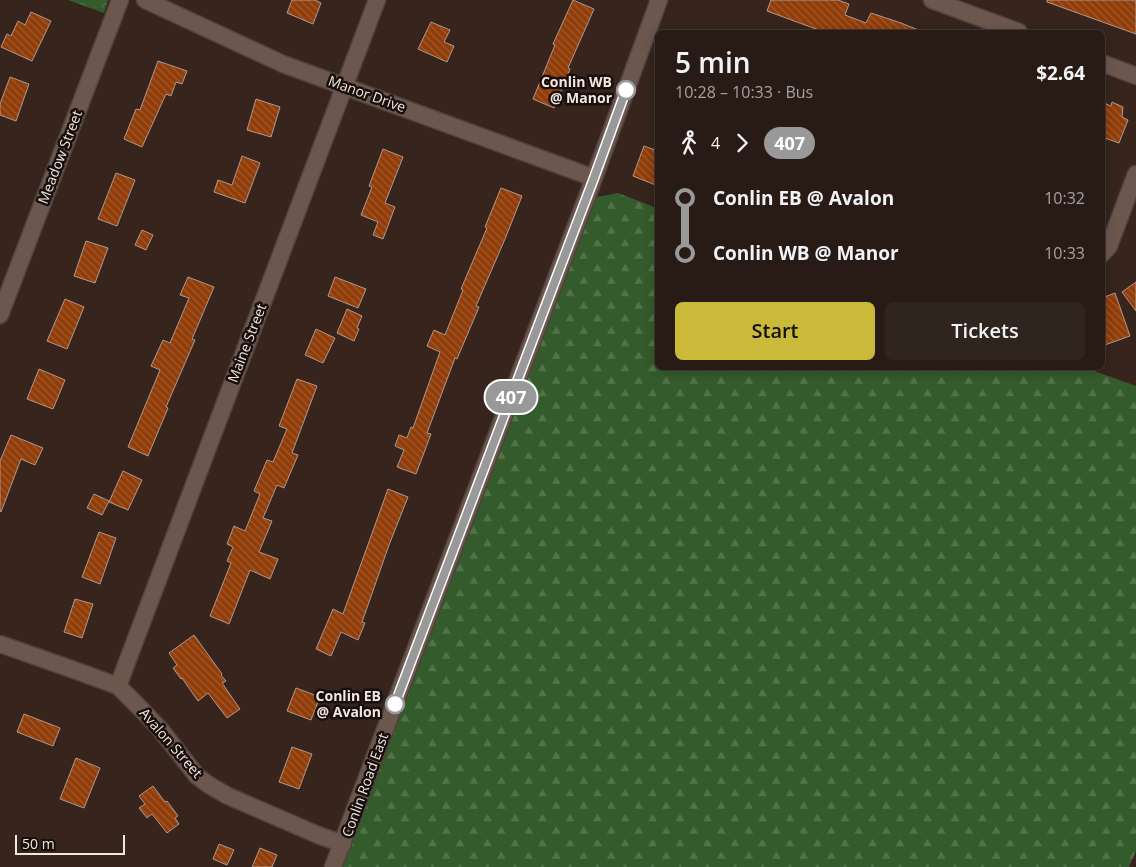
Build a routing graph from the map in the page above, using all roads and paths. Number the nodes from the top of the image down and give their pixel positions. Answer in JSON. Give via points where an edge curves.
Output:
{"nodes":[{"id":1,"x":120,"y":0,"type":"edge"},
{"id":2,"x":145,"y":0,"type":"edge"},
{"id":3,"x":377,"y":0,"type":"edge"},
{"id":4,"x":659,"y":0,"type":"edge"},
{"id":5,"x":932,"y":0,"type":"edge"},
{"id":6,"x":1014,"y":30,"type":"edge"},
{"id":7,"x":1105,"y":64,"type":"edge"},
{"id":8,"x":1136,"y":76,"type":"edge"},
{"id":9,"x":344,"y":86,"type":"junction"},
{"id":10,"x":1136,"y":174,"type":"edge"},
{"id":11,"x":594,"y":178,"type":"junction"},
{"id":12,"x":1105,"y":251,"type":"edge"},
{"id":13,"x":0,"y":315,"type":"edge"},
{"id":14,"x":0,"y":644,"type":"edge"},
{"id":15,"x":118,"y":686,"type":"junction"},
{"id":16,"x":343,"y":844,"type":"junction"},
{"id":17,"x":333,"y":867,"type":"edge"}],
"edges":[{"from":1,"to":13,"type":"street","name":"Meadow Street"},
{"from":2,"to":9,"type":"street","name":"Manor Drive","via":[[283,64]]},
{"from":3,"to":9,"type":"street","name":"Maine Street"},
{"from":4,"to":11,"type":"street","name":"Conlin Road East"},
{"from":5,"to":6,"type":"street"},
{"from":7,"to":8,"type":"street"},
{"from":9,"to":11,"type":"street","name":"Manor Drive"},
{"from":9,"to":15,"type":"street","name":"Maine Street"},
{"from":10,"to":12,"type":"street"},
{"from":11,"to":16,"type":"street","name":"Conlin Road East"},
{"from":14,"to":15,"type":"street","name":"Avalon Street"},
{"from":15,"to":16,"type":"street","name":"Avalon Street","via":[[153,722],[197,776],[209,785]]},
{"from":16,"to":17,"type":"street","name":"Conlin Road East"}]}
